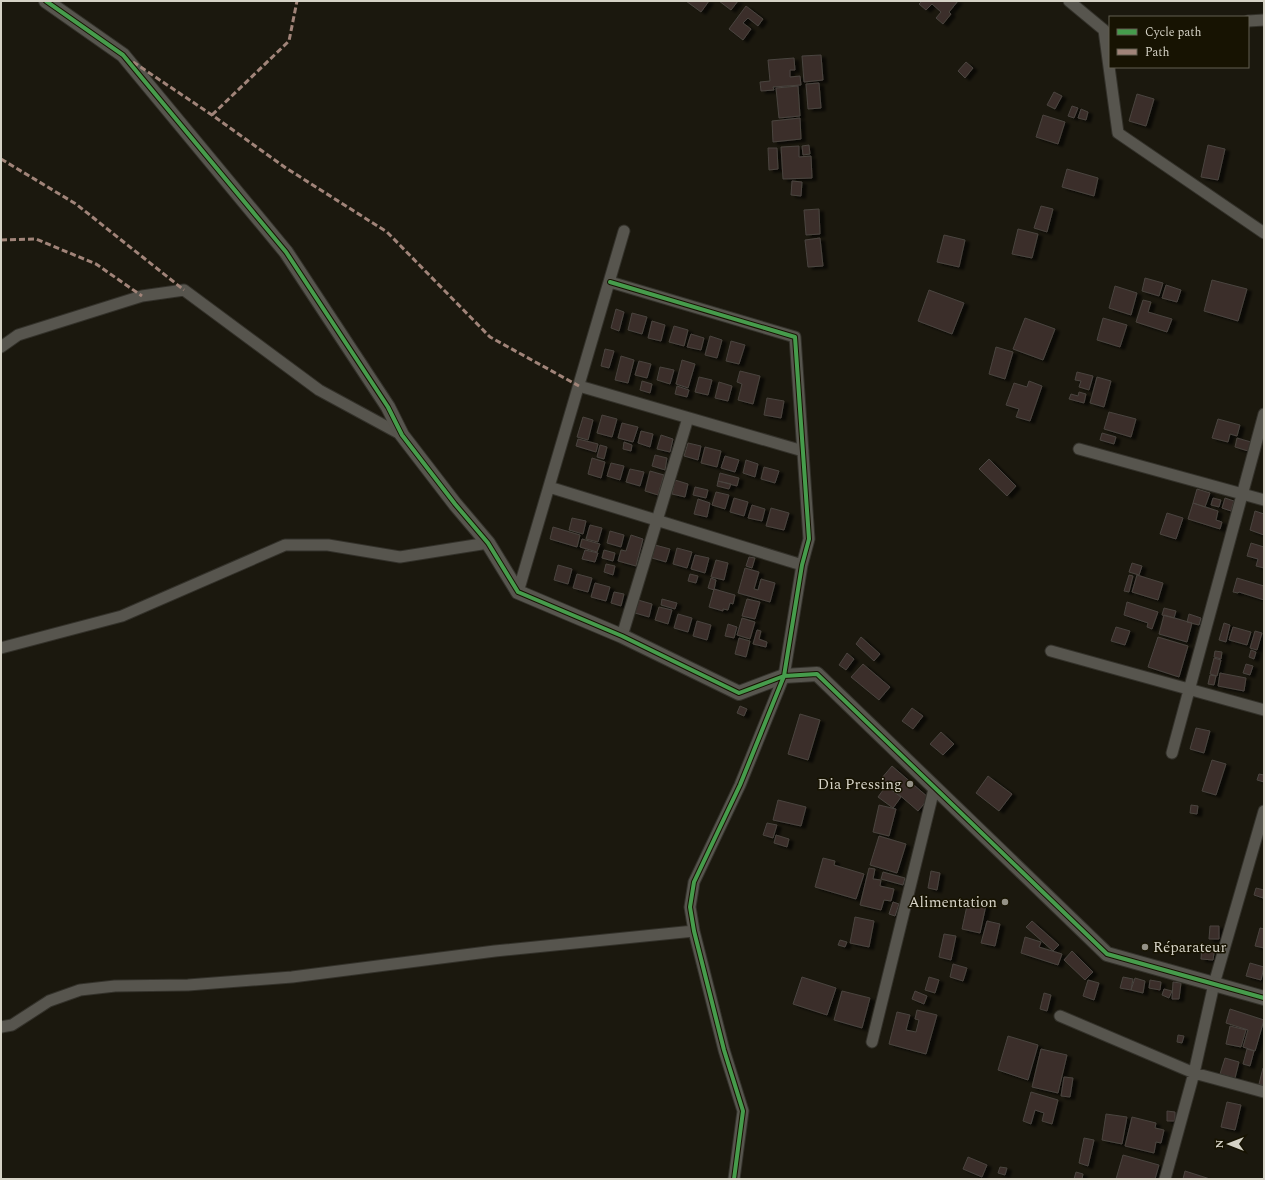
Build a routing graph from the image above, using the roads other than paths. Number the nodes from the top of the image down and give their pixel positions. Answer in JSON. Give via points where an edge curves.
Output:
{"nodes":[{"id":1,"x":46,"y":1,"type":"edge"},
{"id":2,"x":1069,"y":1,"type":"edge"},
{"id":3,"x":1264,"y":20,"type":"edge"},
{"id":4,"x":1249,"y":21,"type":"edge"},
{"id":5,"x":1107,"y":31,"type":"edge"},
{"id":6,"x":1109,"y":50,"type":"edge"},
{"id":7,"x":1111,"y":68,"type":"edge"},
{"id":8,"x":624,"y":231,"type":"dead end"},
{"id":9,"x":1264,"y":233,"type":"edge"},
{"id":10,"x":610,"y":282,"type":"junction"},
{"id":11,"x":1,"y":347,"type":"edge"},
{"id":12,"x":579,"y":386,"type":"junction"},
{"id":13,"x":1264,"y":414,"type":"edge"},
{"id":14,"x":688,"y":418,"type":"junction"},
{"id":15,"x":402,"y":435,"type":"junction"},
{"id":16,"x":1080,"y":449,"type":"dead end"},
{"id":17,"x":803,"y":451,"type":"junction"},
{"id":18,"x":549,"y":487,"type":"junction"},
{"id":19,"x":1242,"y":494,"type":"junction"},
{"id":20,"x":1264,"y":500,"type":"edge"},
{"id":21,"x":657,"y":520,"type":"junction"},
{"id":22,"x":488,"y":543,"type":"junction"},
{"id":23,"x":802,"y":565,"type":"junction"},
{"id":24,"x":518,"y":592,"type":"junction"},
{"id":25,"x":622,"y":636,"type":"junction"},
{"id":26,"x":1,"y":648,"type":"edge"},
{"id":27,"x":1051,"y":651,"type":"dead end"},
{"id":28,"x":784,"y":676,"type":"junction"},
{"id":29,"x":1189,"y":689,"type":"junction"},
{"id":30,"x":1264,"y":710,"type":"edge"},
{"id":31,"x":1172,"y":753,"type":"dead end"},
{"id":32,"x":934,"y":789,"type":"junction"},
{"id":33,"x":1264,"y":811,"type":"edge"},
{"id":34,"x":694,"y":931,"type":"junction"},
{"id":35,"x":1214,"y":984,"type":"junction"},
{"id":36,"x":1264,"y":998,"type":"edge"},
{"id":37,"x":1060,"y":1016,"type":"dead end"},
{"id":38,"x":1,"y":1027,"type":"edge"},
{"id":39,"x":872,"y":1042,"type":"dead end"},
{"id":40,"x":1194,"y":1073,"type":"junction"},
{"id":41,"x":1264,"y":1092,"type":"edge"},
{"id":42,"x":734,"y":1179,"type":"edge"},
{"id":43,"x":1165,"y":1179,"type":"edge"}],
"edges":[{"from":1,"to":15,"type":"street","via":[[123,55],[281,246],[388,407]]},
{"from":2,"to":5,"type":"street"},
{"from":3,"to":4,"type":"street"},
{"from":5,"to":6,"type":"street"},
{"from":7,"to":9,"type":"street","via":[[1118,133]]},
{"from":8,"to":10,"type":"street"},
{"from":10,"to":12,"type":"street"},
{"from":10,"to":17,"type":"street","via":[[795,337]]},
{"from":11,"to":15,"type":"street","via":[[18,335],[142,296],[184,290],[319,390]]},
{"from":12,"to":14,"type":"street"},
{"from":12,"to":18,"type":"street"},
{"from":13,"to":19,"type":"street"},
{"from":14,"to":17,"type":"street"},
{"from":14,"to":21,"type":"street"},
{"from":15,"to":22,"type":"street"},
{"from":16,"to":19,"type":"street"},
{"from":17,"to":23,"type":"street","via":[[809,539]]},
{"from":18,"to":21,"type":"street"},
{"from":18,"to":24,"type":"street"},
{"from":19,"to":20,"type":"street"},
{"from":19,"to":29,"type":"street"},
{"from":21,"to":23,"type":"street"},
{"from":21,"to":25,"type":"street"},
{"from":22,"to":24,"type":"street"},
{"from":22,"to":26,"type":"street","via":[[400,557],[328,545],[285,545],[122,616]]},
{"from":23,"to":28,"type":"street"},
{"from":24,"to":25,"type":"street"},
{"from":25,"to":28,"type":"street","via":[[740,693]]},
{"from":27,"to":29,"type":"street"},
{"from":28,"to":32,"type":"street","via":[[817,674]]},
{"from":28,"to":34,"type":"street","via":[[740,785],[694,882],[690,907]]},
{"from":29,"to":30,"type":"street"},
{"from":29,"to":31,"type":"street"},
{"from":32,"to":35,"type":"street","via":[[1107,954]]},
{"from":32,"to":39,"type":"street"},
{"from":33,"to":35,"type":"street"},
{"from":34,"to":38,"type":"street","via":[[495,951],[292,977],[80,990],[49,1001],[12,1025]]},
{"from":34,"to":42,"type":"street","via":[[724,1050],[743,1111]]},
{"from":35,"to":36,"type":"street"},
{"from":35,"to":40,"type":"street"},
{"from":37,"to":40,"type":"street"},
{"from":40,"to":41,"type":"street"},
{"from":40,"to":43,"type":"street"}]}
